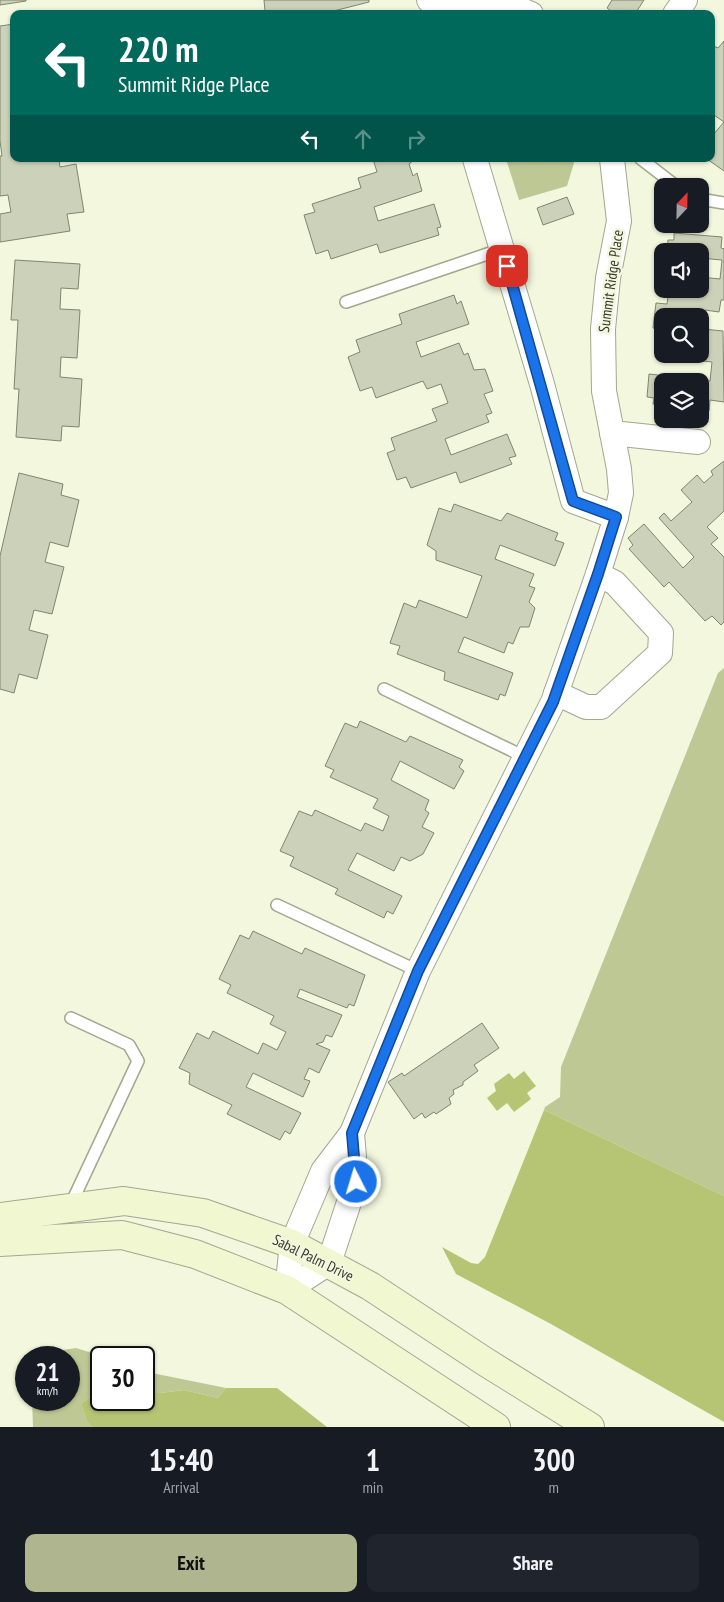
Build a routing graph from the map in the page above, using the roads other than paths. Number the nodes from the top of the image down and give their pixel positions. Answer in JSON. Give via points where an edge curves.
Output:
{"nodes":[{"id":1,"x":429,"y":0,"type":"edge"},
{"id":2,"x":515,"y":10,"type":"edge"},
{"id":3,"x":476,"y":162,"type":"edge"},
{"id":4,"x":612,"y":162,"type":"edge"},
{"id":5,"x":645,"y":162,"type":"edge"},
{"id":6,"x":666,"y":178,"type":"edge"},
{"id":7,"x":709,"y":200,"type":"edge"},
{"id":8,"x":724,"y":203,"type":"edge"},
{"id":9,"x":502,"y":249,"type":"junction"},
{"id":10,"x":346,"y":302,"type":"dead end"},
{"id":11,"x":612,"y":433,"type":"junction"},
{"id":12,"x":698,"y":442,"type":"dead end"},
{"id":13,"x":616,"y":517,"type":"junction"},
{"id":14,"x":598,"y":574,"type":"junction"},
{"id":15,"x":384,"y":689,"type":"dead end"},
{"id":16,"x":556,"y":694,"type":"junction"},
{"id":17,"x":525,"y":757,"type":"junction"},
{"id":18,"x":277,"y":905,"type":"dead end"},
{"id":19,"x":418,"y":971,"type":"junction"},
{"id":20,"x":70,"y":1018,"type":"dead end"},
{"id":21,"x":352,"y":1133,"type":"junction"},
{"id":22,"x":70,"y":1208,"type":"junction"},
{"id":23,"x":0,"y":1218,"type":"edge"},
{"id":24,"x":0,"y":1242,"type":"edge"},
{"id":25,"x":292,"y":1244,"type":"junction"},
{"id":26,"x":329,"y":1262,"type":"junction"},
{"id":27,"x":287,"y":1290,"type":"junction"},
{"id":28,"x":496,"y":1427,"type":"edge"},
{"id":29,"x":590,"y":1427,"type":"edge"}],
"edges":[{"from":1,"to":2,"type":"street"},
{"from":3,"to":9,"type":"street"},
{"from":4,"to":11,"type":"street","name":"Summit Ridge Place","via":[[619,221],[602,329],[604,391]]},
{"from":5,"to":6,"type":"lane"},
{"from":7,"to":8,"type":"lane"},
{"from":9,"to":10,"type":"lane"},
{"from":9,"to":13,"type":"street","via":[[573,501]]},
{"from":11,"to":12,"type":"street"},
{"from":11,"to":13,"type":"street","name":"Summit Ridge Place","via":[[621,493]]},
{"from":13,"to":14,"type":"street"},
{"from":14,"to":16,"type":"street"},
{"from":14,"to":16,"type":"street","via":[[615,583],[661,633],[660,653],[601,707],[586,707]]},
{"from":15,"to":17,"type":"lane"},
{"from":16,"to":17,"type":"street"},
{"from":17,"to":19,"type":"street"},
{"from":18,"to":19,"type":"lane"},
{"from":19,"to":21,"type":"street"},
{"from":20,"to":22,"type":"lane","via":[[128,1045],[138,1061]]},
{"from":21,"to":25,"type":"street","via":[[323,1171]]},
{"from":21,"to":26,"type":"street","via":[[356,1182]]},
{"from":22,"to":23,"type":"street","name":"Sabal Palm Drive"},
{"from":22,"to":25,"type":"street","name":"Sabal Palm Drive","via":[[124,1201],[194,1212]]},
{"from":24,"to":27,"type":"street","via":[[122,1235],[196,1254]]},
{"from":25,"to":26,"type":"street","name":"Sabal Palm Drive"},
{"from":25,"to":27,"type":"street"},
{"from":26,"to":27,"type":"street"},
{"from":26,"to":29,"type":"street","name":"Sabal Palm Drive"},
{"from":27,"to":28,"type":"street"}]}
